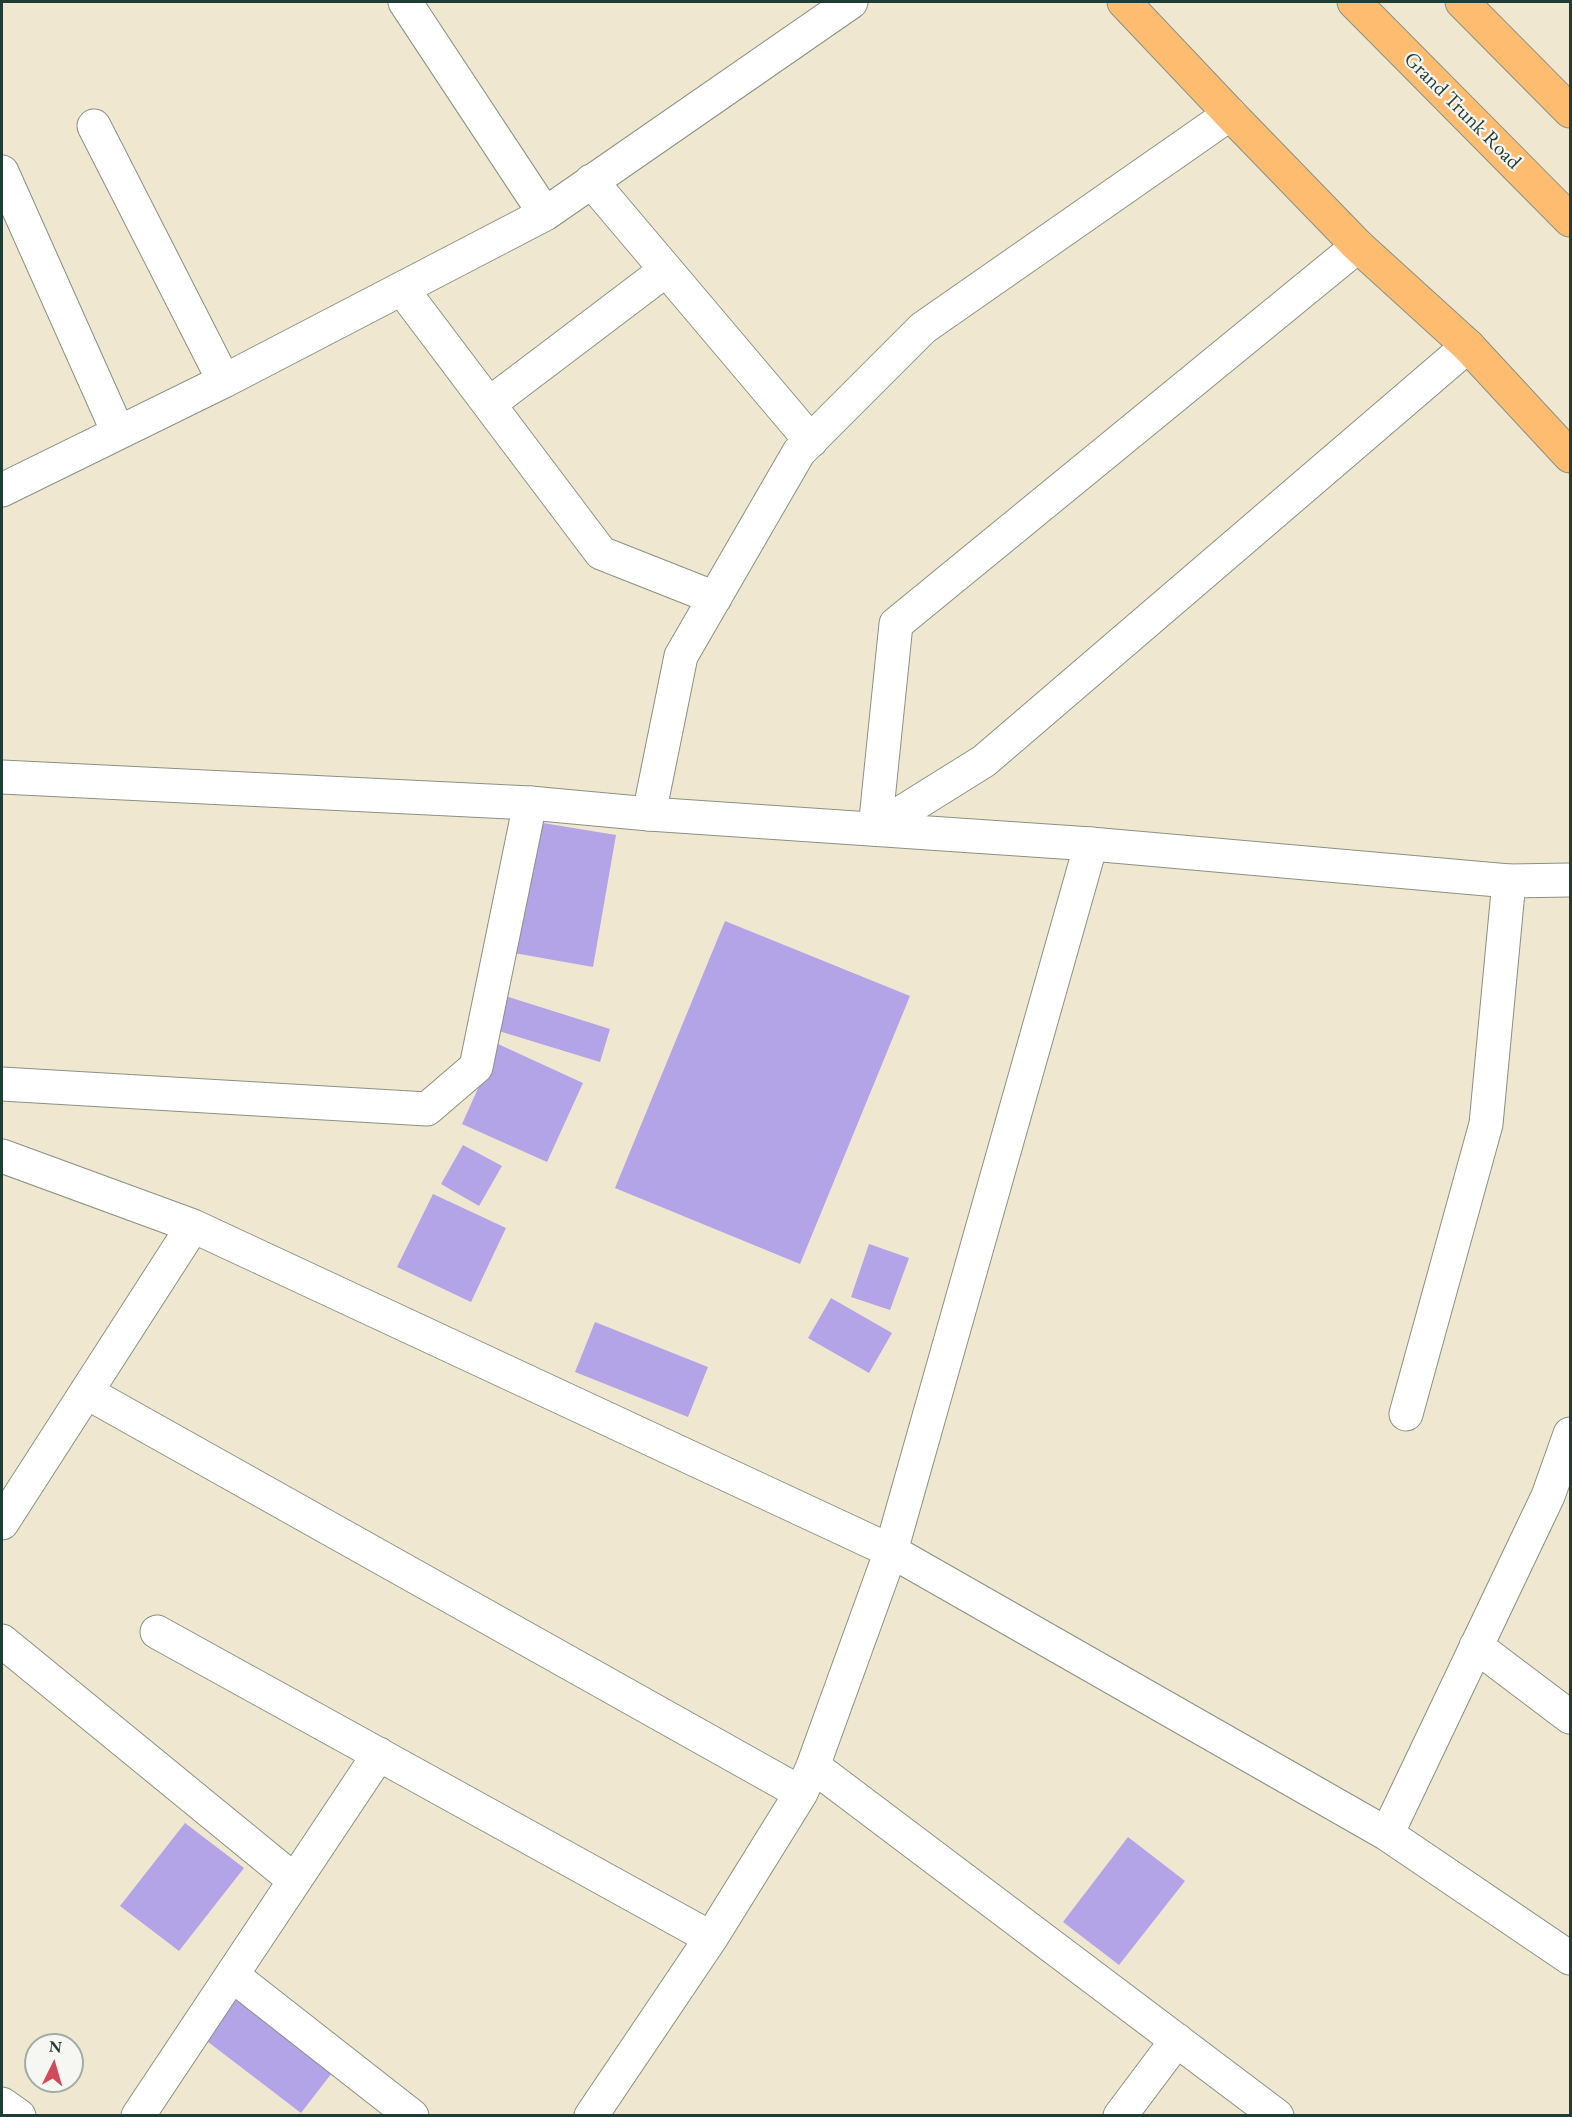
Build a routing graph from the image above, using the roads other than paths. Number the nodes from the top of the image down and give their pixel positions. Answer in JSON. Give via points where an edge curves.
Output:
{"nodes":[{"id":1,"x":405,"y":2,"type":"edge"},
{"id":2,"x":851,"y":2,"type":"edge"},
{"id":3,"x":1124,"y":2,"type":"edge"},
{"id":4,"x":1354,"y":2,"type":"edge"},
{"id":5,"x":1462,"y":2,"type":"edge"},
{"id":6,"x":1570,"y":111,"type":"edge"},
{"id":7,"x":1230,"y":114,"type":"junction"},
{"id":8,"x":94,"y":126,"type":"dead end"},
{"id":9,"x":2,"y":172,"type":"edge"},
{"id":10,"x":591,"y":181,"type":"junction"},
{"id":11,"x":545,"y":214,"type":"junction"},
{"id":12,"x":1570,"y":220,"type":"edge"},
{"id":13,"x":1358,"y":246,"type":"junction"},
{"id":14,"x":666,"y":270,"type":"junction"},
{"id":15,"x":402,"y":289,"type":"junction"},
{"id":16,"x":1468,"y":346,"type":"junction"},
{"id":17,"x":224,"y":381,"type":"junction"},
{"id":18,"x":489,"y":404,"type":"junction"},
{"id":19,"x":118,"y":432,"type":"junction"},
{"id":20,"x":811,"y":441,"type":"junction"},
{"id":21,"x":1570,"y":456,"type":"edge"},
{"id":22,"x":2,"y":490,"type":"edge"},
{"id":23,"x":715,"y":598,"type":"junction"},
{"id":24,"x":2,"y":777,"type":"edge"},
{"id":25,"x":530,"y":803,"type":"junction"},
{"id":26,"x":650,"y":814,"type":"junction"},
{"id":27,"x":875,"y":829,"type":"junction"},
{"id":28,"x":1091,"y":843,"type":"junction"},
{"id":29,"x":1570,"y":880,"type":"edge"},
{"id":30,"x":1509,"y":881,"type":"junction"},
{"id":31,"x":2,"y":1084,"type":"edge"},
{"id":32,"x":2,"y":1156,"type":"edge"},
{"id":33,"x":193,"y":1226,"type":"junction"},
{"id":34,"x":86,"y":1392,"type":"junction"},
{"id":35,"x":1406,"y":1414,"type":"dead end"},
{"id":36,"x":1570,"y":1434,"type":"edge"},
{"id":37,"x":2,"y":1523,"type":"edge"},
{"id":38,"x":891,"y":1551,"type":"junction"},
{"id":39,"x":157,"y":1632,"type":"dead end"},
{"id":40,"x":2,"y":1641,"type":"edge"},
{"id":41,"x":1476,"y":1646,"type":"junction"},
{"id":42,"x":1570,"y":1717,"type":"edge"},
{"id":43,"x":379,"y":1754,"type":"junction"},
{"id":44,"x":807,"y":1780,"type":"junction"},
{"id":45,"x":1387,"y":1834,"type":"junction"},
{"id":46,"x":294,"y":1880,"type":"junction"},
{"id":47,"x":711,"y":1938,"type":"junction"},
{"id":48,"x":1570,"y":1958,"type":"edge"},
{"id":49,"x":231,"y":1975,"type":"junction"},
{"id":50,"x":1177,"y":2040,"type":"junction"},
{"id":51,"x":2,"y":2104,"type":"edge"},
{"id":52,"x":1261,"y":2111,"type":"edge"},
{"id":53,"x":19,"y":2115,"type":"edge"},
{"id":54,"x":138,"y":2115,"type":"edge"},
{"id":55,"x":412,"y":2115,"type":"edge"},
{"id":56,"x":591,"y":2115,"type":"edge"},
{"id":57,"x":1120,"y":2115,"type":"edge"}],
"edges":[{"from":1,"to":11,"type":"street"},
{"from":2,"to":10,"type":"street"},
{"from":3,"to":7,"type":"main road"},
{"from":4,"to":12,"type":"main road","name":"Grand Trunk Road"},
{"from":5,"to":6,"type":"main road"},
{"from":7,"to":13,"type":"main road"},
{"from":7,"to":20,"type":"street","via":[[923,328]]},
{"from":8,"to":17,"type":"street"},
{"from":9,"to":19,"type":"street"},
{"from":10,"to":11,"type":"street"},
{"from":10,"to":14,"type":"street"},
{"from":11,"to":15,"type":"street"},
{"from":13,"to":16,"type":"main road"},
{"from":13,"to":27,"type":"street","via":[[896,624]]},
{"from":14,"to":18,"type":"street"},
{"from":14,"to":20,"type":"street"},
{"from":15,"to":17,"type":"street"},
{"from":15,"to":18,"type":"street"},
{"from":16,"to":21,"type":"main road"},
{"from":16,"to":27,"type":"street","via":[[984,761]]},
{"from":17,"to":19,"type":"street"},
{"from":18,"to":23,"type":"street","via":[[601,553]]},
{"from":19,"to":22,"type":"street"},
{"from":20,"to":23,"type":"street","via":[[799,452]]},
{"from":23,"to":26,"type":"street","via":[[681,656]]},
{"from":24,"to":25,"type":"street"},
{"from":25,"to":26,"type":"street"},
{"from":25,"to":31,"type":"street","via":[[476,1067],[427,1109]]},
{"from":26,"to":27,"type":"street"},
{"from":27,"to":28,"type":"street"},
{"from":28,"to":30,"type":"street"},
{"from":28,"to":38,"type":"street"},
{"from":29,"to":30,"type":"street"},
{"from":30,"to":35,"type":"street","via":[[1486,1124]]},
{"from":32,"to":33,"type":"street"},
{"from":33,"to":34,"type":"street"},
{"from":33,"to":38,"type":"street"},
{"from":34,"to":37,"type":"street"},
{"from":34,"to":44,"type":"street"},
{"from":36,"to":41,"type":"street","via":[[1548,1496]]},
{"from":38,"to":44,"type":"street"},
{"from":38,"to":45,"type":"street"},
{"from":39,"to":43,"type":"street"},
{"from":40,"to":46,"type":"street"},
{"from":41,"to":42,"type":"street"},
{"from":41,"to":45,"type":"street"},
{"from":43,"to":46,"type":"street"},
{"from":43,"to":47,"type":"street"},
{"from":44,"to":47,"type":"street"},
{"from":44,"to":50,"type":"street"},
{"from":45,"to":48,"type":"street"},
{"from":46,"to":49,"type":"street"},
{"from":47,"to":56,"type":"street"},
{"from":49,"to":54,"type":"street"},
{"from":49,"to":55,"type":"street"},
{"from":50,"to":52,"type":"street"},
{"from":50,"to":57,"type":"street"},
{"from":51,"to":53,"type":"street"}]}
